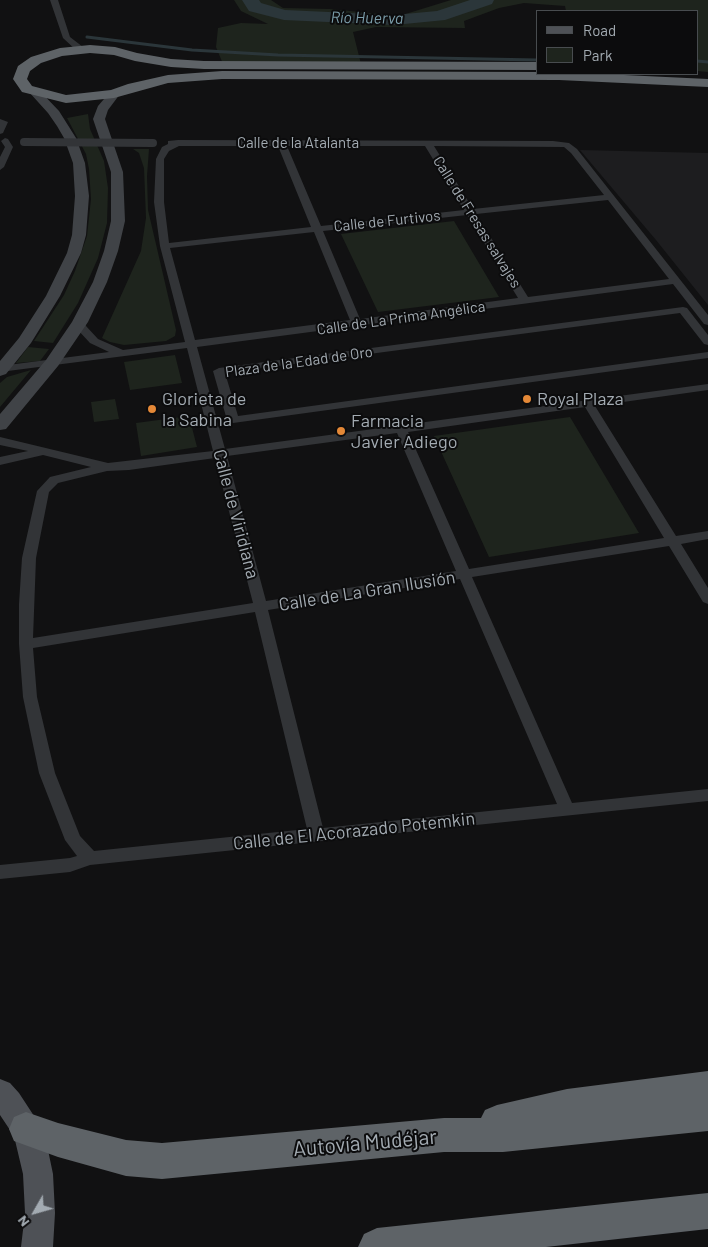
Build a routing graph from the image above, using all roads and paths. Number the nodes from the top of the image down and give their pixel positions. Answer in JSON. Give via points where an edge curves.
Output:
{"nodes":[{"id":1,"x":54,"y":0,"type":"edge"},
{"id":2,"x":67,"y":38,"type":"junction"},
{"id":3,"x":80,"y":49,"type":"junction"},
{"id":4,"x":60,"y":52,"type":"junction"},
{"id":5,"x":135,"y":57,"type":"junction"},
{"id":6,"x":31,"y":62,"type":"junction"},
{"id":7,"x":536,"y":66,"type":"edge"},
{"id":8,"x":708,"y":83,"type":"edge"},
{"id":9,"x":133,"y":87,"type":"junction"},
{"id":10,"x":31,"y":90,"type":"junction"},
{"id":11,"x":114,"y":94,"type":"junction"},
{"id":12,"x":0,"y":122,"type":"edge"},
{"id":13,"x":0,"y":131,"type":"edge"},
{"id":14,"x":2,"y":141,"type":"edge"},
{"id":15,"x":178,"y":143,"type":"junction"},
{"id":16,"x":281,"y":143,"type":"junction"},
{"id":17,"x":428,"y":144,"type":"junction"},
{"id":18,"x":0,"y":167,"type":"edge"},
{"id":19,"x":609,"y":197,"type":"junction"},
{"id":20,"x":470,"y":211,"type":"junction"},
{"id":21,"x":316,"y":229,"type":"junction"},
{"id":22,"x":165,"y":246,"type":"junction"},
{"id":23,"x":676,"y":281,"type":"junction"},
{"id":24,"x":525,"y":301,"type":"junction"},
{"id":25,"x":80,"y":322,"type":"junction"},
{"id":26,"x":708,"y":322,"type":"edge"},
{"id":27,"x":357,"y":324,"type":"junction"},
{"id":28,"x":708,"y":342,"type":"edge"},
{"id":29,"x":190,"y":345,"type":"junction"},
{"id":30,"x":125,"y":354,"type":"junction"},
{"id":31,"x":708,"y":355,"type":"edge"},
{"id":32,"x":52,"y":363,"type":"junction"},
{"id":33,"x":1,"y":370,"type":"edge"},
{"id":34,"x":708,"y":386,"type":"edge"},
{"id":35,"x":588,"y":403,"type":"junction"},
{"id":36,"x":0,"y":425,"type":"edge"},
{"id":37,"x":401,"y":429,"type":"junction"},
{"id":38,"x":0,"y":441,"type":"edge"},
{"id":39,"x":48,"y":454,"type":"junction"},
{"id":40,"x":220,"y":454,"type":"junction"},
{"id":41,"x":0,"y":461,"type":"edge"},
{"id":42,"x":108,"y":467,"type":"junction"},
{"id":43,"x":708,"y":536,"type":"edge"},
{"id":44,"x":673,"y":541,"type":"junction"},
{"id":45,"x":464,"y":576,"type":"junction"},
{"id":46,"x":708,"y":598,"type":"edge"},
{"id":47,"x":261,"y":608,"type":"junction"},
{"id":48,"x":26,"y":644,"type":"junction"},
{"id":49,"x":708,"y":795,"type":"edge"},
{"id":50,"x":567,"y":809,"type":"junction"},
{"id":51,"x":317,"y":836,"type":"junction"},
{"id":52,"x":90,"y":858,"type":"junction"},
{"id":53,"x":0,"y":872,"type":"edge"},
{"id":54,"x":708,"y":1087,"type":"edge"},
{"id":55,"x":0,"y":1093,"type":"edge"},
{"id":56,"x":708,"y":1114,"type":"edge"},
{"id":57,"x":26,"y":1129,"type":"junction"},
{"id":58,"x":444,"y":1135,"type":"junction"},
{"id":59,"x":708,"y":1211,"type":"edge"},
{"id":60,"x":606,"y":1222,"type":"junction"},
{"id":61,"x":708,"y":1228,"type":"edge"},
{"id":62,"x":37,"y":1247,"type":"edge"},
{"id":63,"x":377,"y":1247,"type":"edge"}],
"edges":[{"from":1,"to":2,"type":"street"},
{"from":2,"to":3,"type":"street"},
{"from":2,"to":4,"type":"street"},
{"from":3,"to":4,"type":"highway"},
{"from":3,"to":5,"type":"highway","via":[[115,51]]},
{"from":4,"to":6,"type":"highway"},
{"from":5,"to":7,"type":"highway","via":[[204,65]]},
{"from":5,"to":9,"type":"highway","via":[[146,70]]},
{"from":6,"to":10,"type":"highway","via":[[20,74],[22,84]]},
{"from":6,"to":10,"type":"highway","via":[[7,76]]},
{"from":8,"to":9,"type":"highway","via":[[559,76],[229,74],[168,79]]},
{"from":9,"to":11,"type":"highway"},
{"from":10,"to":11,"type":"highway","via":[[66,99]]},
{"from":10,"to":33,"type":"main road","via":[[63,126],[79,163],[82,196],[79,235],[53,296]]},
{"from":11,"to":25,"type":"main road","via":[[104,105],[99,119],[117,172],[118,222],[100,282]]},
{"from":12,"to":13,"type":"street","via":[[4,122]]},
{"from":14,"to":15,"type":"street","name":"Calle de la Atalanta","bridge":true},
{"from":14,"to":18,"type":"street","via":[[9,147]]},
{"from":15,"to":16,"type":"street","name":"Calle de la Atalanta"},
{"from":15,"to":22,"type":"street","name":"Calle de Viridiana","via":[[165,149],[160,159],[159,202]]},
{"from":16,"to":17,"type":"street","name":"Calle de la Atalanta"},
{"from":16,"to":21,"type":"street"},
{"from":17,"to":19,"type":"street","name":"Calle de la Atalanta","via":[[553,144],[570,147]]},
{"from":17,"to":20,"type":"street","name":"Calle de Fresas salvajes"},
{"from":19,"to":20,"type":"street","name":"Calle de Furtivos"},
{"from":19,"to":23,"type":"street"},
{"from":20,"to":21,"type":"street","name":"Calle de Furtivos"},
{"from":20,"to":24,"type":"street","name":"Calle de Fresas salvajes"},
{"from":21,"to":22,"type":"street","name":"Calle de Furtivos"},
{"from":21,"to":27,"type":"street"},
{"from":22,"to":29,"type":"street","name":"Calle de Viridiana"},
{"from":23,"to":24,"type":"street","name":"Calle de La Prima Angélica"},
{"from":23,"to":26,"type":"street"},
{"from":24,"to":27,"type":"street","name":"Calle de La Prima Angélica"},
{"from":25,"to":30,"type":"street","via":[[98,343]]},
{"from":25,"to":32,"type":"main road"},
{"from":27,"to":29,"type":"street","name":"Calle de La Prima Angélica"},
{"from":28,"to":31,"type":"street","name":"Plaza de la Edad de Oro","via":[[683,310],[219,371],[233,420]]},
{"from":29,"to":30,"type":"street","name":"Calle de La Prima Angélica"},
{"from":29,"to":40,"type":"street","name":"Calle de Viridiana"},
{"from":30,"to":32,"type":"street","name":"Calle de La Prima Angélica"},
{"from":32,"to":33,"type":"street","name":"Calle de La Prima Angélica"},
{"from":32,"to":36,"type":"main road"},
{"from":34,"to":35,"type":"street"},
{"from":35,"to":37,"type":"street"},
{"from":35,"to":44,"type":"street"},
{"from":37,"to":40,"type":"street"},
{"from":37,"to":45,"type":"street"},
{"from":38,"to":39,"type":"street"},
{"from":39,"to":41,"type":"street"},
{"from":39,"to":42,"type":"street"},
{"from":40,"to":42,"type":"street"},
{"from":40,"to":47,"type":"street","name":"Calle de Viridiana"},
{"from":42,"to":48,"type":"street","via":[[64,476],[54,480],[43,491],[29,558]]},
{"from":43,"to":44,"type":"street","name":"Calle de La Gran Ilusión"},
{"from":44,"to":45,"type":"street","name":"Calle de La Gran Ilusión"},
{"from":44,"to":46,"type":"street"},
{"from":45,"to":47,"type":"street","name":"Calle de La Gran Ilusión"},
{"from":45,"to":50,"type":"street"},
{"from":47,"to":48,"type":"street","name":"Calle de La Gran Ilusión"},
{"from":47,"to":51,"type":"street","name":"Calle de Viridiana"},
{"from":48,"to":52,"type":"street","via":[[30,697],[47,773],[73,840]]},
{"from":49,"to":50,"type":"street","name":"Calle de El Acorazado Potemkin"},
{"from":50,"to":51,"type":"street","name":"Calle de El Acorazado Potemkin"},
{"from":51,"to":52,"type":"street","name":"Calle de El Acorazado Potemkin"},
{"from":52,"to":53,"type":"street","name":"Calle de El Acorazado Potemkin","via":[[70,865]]},
{"from":54,"to":58,"type":"highway","via":[[567,1106]]},
{"from":55,"to":57,"type":"main road"},
{"from":56,"to":58,"type":"highway","name":"Autovía Mudéjar","via":[[503,1135]]},
{"from":57,"to":58,"type":"highway","name":"Autovía Mudéjar","via":[[126,1158],[162,1161]]},
{"from":57,"to":62,"type":"main road","via":[[38,1174],[40,1213]]},
{"from":59,"to":60,"type":"highway"},
{"from":60,"to":61,"type":"highway","via":[[664,1231]]},
{"from":60,"to":63,"type":"highway"}]}
